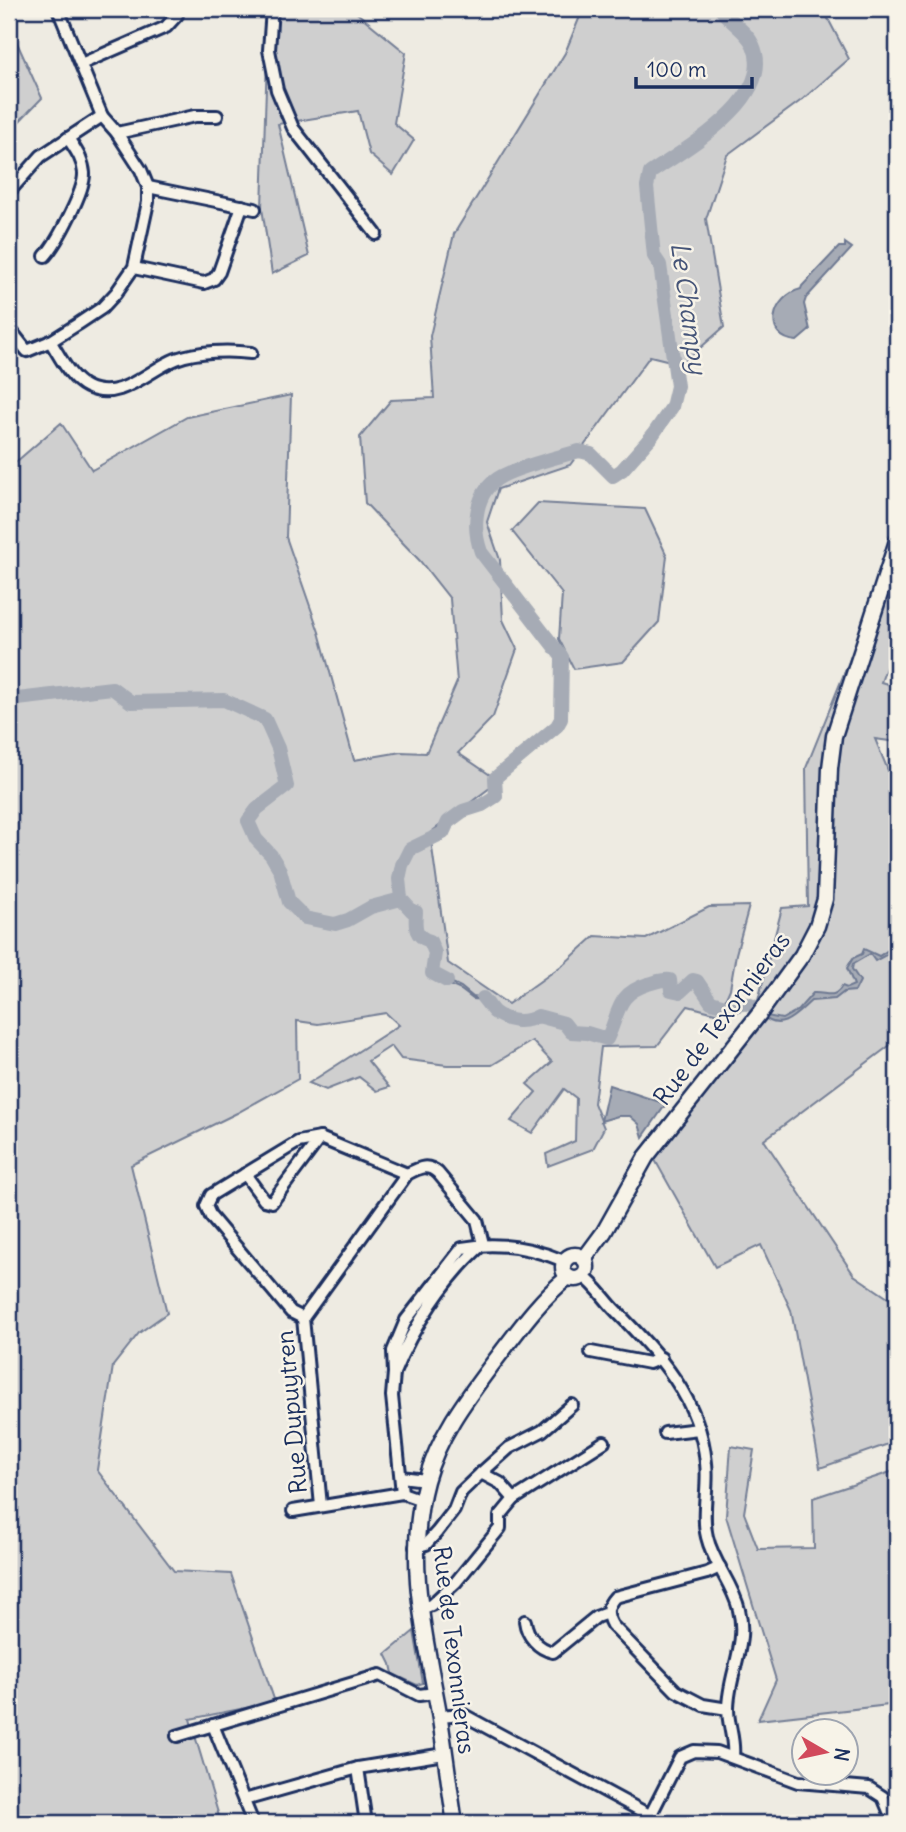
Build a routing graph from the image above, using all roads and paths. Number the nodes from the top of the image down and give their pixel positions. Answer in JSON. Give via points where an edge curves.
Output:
{"nodes":[{"id":1,"x":58,"y":9,"type":"edge"},
{"id":2,"x":272,"y":9,"type":"edge"},
{"id":3,"x":177,"y":15,"type":"dead end"},
{"id":4,"x":81,"y":64,"type":"junction"},
{"id":5,"x":102,"y":116,"type":"junction"},
{"id":6,"x":217,"y":116,"type":"dead end"},
{"id":7,"x":117,"y":132,"type":"junction"},
{"id":8,"x":68,"y":138,"type":"junction"},
{"id":9,"x":148,"y":187,"type":"junction"},
{"id":10,"x":9,"y":192,"type":"edge"},
{"id":11,"x":242,"y":206,"type":"junction"},
{"id":12,"x":254,"y":209,"type":"dead end"},
{"id":13,"x":376,"y":234,"type":"dead end"},
{"id":14,"x":45,"y":256,"type":"dead end"},
{"id":15,"x":134,"y":268,"type":"junction"},
{"id":16,"x":9,"y":328,"type":"edge"},
{"id":17,"x":51,"y":341,"type":"junction"},
{"id":18,"x":251,"y":353,"type":"dead end"},
{"id":19,"x":897,"y":541,"type":"edge"},
{"id":20,"x":320,"y":1138,"type":"junction"},
{"id":21,"x":245,"y":1174,"type":"junction"},
{"id":22,"x":407,"y":1174,"type":"junction"},
{"id":23,"x":483,"y":1244,"type":"junction"},
{"id":24,"x":584,"y":1259,"type":"junction"},
{"id":25,"x":564,"y":1261,"type":"junction"},
{"id":26,"x":583,"y":1276,"type":"junction"},
{"id":27,"x":568,"y":1278,"type":"junction"},
{"id":28,"x":303,"y":1318,"type":"junction"},
{"id":29,"x":591,"y":1352,"type":"dead end"},
{"id":30,"x":661,"y":1358,"type":"junction"},
{"id":31,"x":572,"y":1405,"type":"dead end"},
{"id":32,"x":699,"y":1429,"type":"junction"},
{"id":33,"x":665,"y":1433,"type":"dead end"},
{"id":34,"x":604,"y":1442,"type":"dead end"},
{"id":35,"x":481,"y":1473,"type":"junction"},
{"id":36,"x":401,"y":1477,"type":"junction"},
{"id":37,"x":426,"y":1480,"type":"junction"},
{"id":38,"x":402,"y":1493,"type":"junction"},
{"id":39,"x":514,"y":1499,"type":"junction"},
{"id":40,"x":422,"y":1500,"type":"junction"},
{"id":41,"x":321,"y":1506,"type":"junction"},
{"id":42,"x":293,"y":1511,"type":"dead end"},
{"id":43,"x":415,"y":1547,"type":"junction"},
{"id":44,"x":720,"y":1567,"type":"junction"},
{"id":45,"x":421,"y":1609,"type":"junction"},
{"id":46,"x":607,"y":1613,"type":"junction"},
{"id":47,"x":525,"y":1621,"type":"dead end"},
{"id":48,"x":435,"y":1693,"type":"junction"},
{"id":49,"x":728,"y":1715,"type":"junction"},
{"id":50,"x":440,"y":1716,"type":"junction"},
{"id":51,"x":214,"y":1725,"type":"junction"},
{"id":52,"x":177,"y":1737,"type":"dead end"},
{"id":53,"x":444,"y":1754,"type":"junction"},
{"id":54,"x":733,"y":1756,"type":"junction"},
{"id":55,"x":358,"y":1768,"type":"junction"},
{"id":56,"x":244,"y":1800,"type":"junction"},
{"id":57,"x":650,"y":1816,"type":"junction"},
{"id":58,"x":253,"y":1823,"type":"edge"},
{"id":59,"x":366,"y":1823,"type":"edge"},
{"id":60,"x":455,"y":1823,"type":"edge"},
{"id":61,"x":664,"y":1823,"type":"edge"},
{"id":62,"x":894,"y":1823,"type":"edge"}],
"edges":[{"from":1,"to":4,"type":"street"},
{"from":2,"to":13,"type":"street","via":[[269,50],[277,90],[293,128]]},
{"from":3,"to":4,"type":"street","via":[[166,27]]},
{"from":4,"to":5,"type":"street"},
{"from":5,"to":7,"type":"street"},
{"from":5,"to":8,"type":"street"},
{"from":6,"to":7,"type":"street"},
{"from":7,"to":9,"type":"street"},
{"from":8,"to":10,"type":"street","via":[[41,156]]},
{"from":8,"to":14,"type":"street","via":[[81,159],[83,186]]},
{"from":9,"to":11,"type":"street"},
{"from":9,"to":15,"type":"street"},
{"from":11,"to":12,"type":"street"},
{"from":11,"to":15,"type":"street","via":[[214,279],[204,283]]},
{"from":15,"to":17,"type":"street","via":[[102,308]]},
{"from":16,"to":17,"type":"street","via":[[27,351]]},
{"from":17,"to":18,"type":"street","via":[[73,376],[86,387],[101,391],[125,388],[177,358],[228,350]]},
{"from":19,"to":24,"type":"main road","name":"Rue de Texonnieras","via":[[834,736],[825,899],[817,926],[760,1013],[646,1157]]},
{"from":20,"to":21,"type":"street","via":[[298,1142]]},
{"from":20,"to":21,"type":"street","via":[[272,1202],[264,1200]]},
{"from":20,"to":22,"type":"street"},
{"from":21,"to":28,"type":"street","via":[[211,1195],[206,1206],[291,1312]]},
{"from":22,"to":23,"type":"street","via":[[423,1166],[438,1173],[477,1220]]},
{"from":22,"to":28,"type":"street","name":"Rue Dupuytren"},
{"from":23,"to":25,"type":"street","via":[[519,1247]]},
{"from":23,"to":36,"type":"street","via":[[462,1248],[406,1320],[393,1351],[392,1396]]},
{"from":24,"to":25,"type":"main road","via":[[573,1255]]},
{"from":24,"to":26,"type":"main road"},
{"from":25,"to":27,"type":"main road","via":[[562,1270]]},
{"from":26,"to":27,"type":"main road"},
{"from":26,"to":30,"type":"street"},
{"from":27,"to":37,"type":"main road","name":"Rue de Texonnieras","via":[[550,1291],[464,1402]]},
{"from":28,"to":41,"type":"street","name":"Rue Dupuytren"},
{"from":29,"to":30,"type":"street","via":[[649,1363]]},
{"from":30,"to":32,"type":"street","via":[[683,1391]]},
{"from":31,"to":35,"type":"street"},
{"from":32,"to":33,"type":"street"},
{"from":32,"to":44,"type":"street","via":[[706,1461],[707,1538]]},
{"from":34,"to":39,"type":"street"},
{"from":35,"to":39,"type":"street","via":[[500,1483]]},
{"from":35,"to":43,"type":"street","via":[[461,1492],[454,1510],[432,1538]]},
{"from":36,"to":37,"type":"street"},
{"from":36,"to":38,"type":"street"},
{"from":37,"to":40,"type":"main road","name":"Rue de Texonnieras"},
{"from":38,"to":40,"type":"street"},
{"from":38,"to":41,"type":"street"},
{"from":39,"to":45,"type":"street","via":[[500,1516],[500,1528],[456,1582]]},
{"from":40,"to":43,"type":"main road","name":"Rue de Texonnieras"},
{"from":41,"to":42,"type":"street"},
{"from":43,"to":45,"type":"main road","name":"Rue de Texonnieras"},
{"from":44,"to":46,"type":"street","via":[[615,1597]]},
{"from":44,"to":49,"type":"street","via":[[739,1608],[741,1624]]},
{"from":45,"to":48,"type":"main road","name":"Rue de Texonnieras"},
{"from":46,"to":47,"type":"street","via":[[553,1652],[542,1650],[526,1630]]},
{"from":46,"to":49,"type":"street","via":[[611,1625],[676,1690]]},
{"from":48,"to":50,"type":"main road","name":"Rue de Texonnieras"},
{"from":48,"to":51,"type":"street","via":[[419,1695],[380,1675]]},
{"from":49,"to":54,"type":"street"},
{"from":50,"to":53,"type":"main road","name":"Rue de Texonnieras"},
{"from":50,"to":57,"type":"street","via":[[462,1714]]},
{"from":51,"to":52,"type":"street"},
{"from":51,"to":56,"type":"street"},
{"from":53,"to":55,"type":"street"},
{"from":53,"to":60,"type":"main road","name":"Rue de Texonnieras"},
{"from":54,"to":57,"type":"street","via":[[694,1751],[680,1757]]},
{"from":54,"to":62,"type":"street","via":[[799,1782],[869,1788],[883,1797]]},
{"from":55,"to":56,"type":"street"},
{"from":55,"to":59,"type":"street"},
{"from":56,"to":58,"type":"street"},
{"from":57,"to":61,"type":"street"}]}
